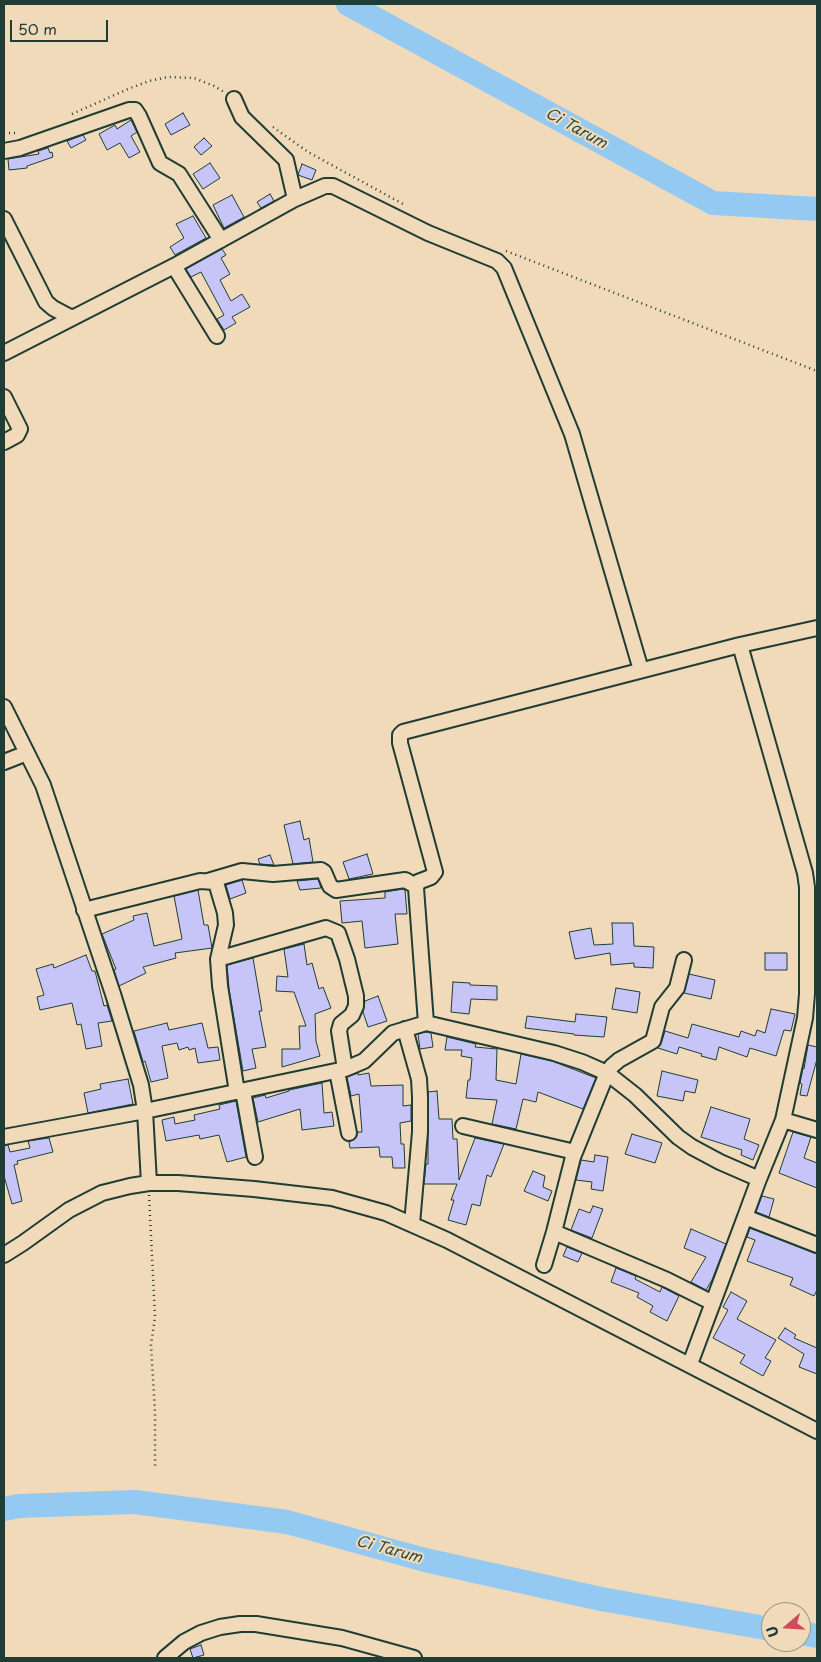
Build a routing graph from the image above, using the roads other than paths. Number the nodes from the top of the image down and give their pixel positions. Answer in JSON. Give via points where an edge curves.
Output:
{"nodes":[{"id":1,"x":234,"y":99,"type":"dead end"},
{"id":2,"x":4,"y":151,"type":"edge"},
{"id":3,"x":295,"y":199,"type":"junction"},
{"id":4,"x":4,"y":219,"type":"edge"},
{"id":5,"x":221,"y":240,"type":"junction"},
{"id":6,"x":174,"y":266,"type":"junction"},
{"id":7,"x":73,"y":317,"type":"junction"},
{"id":8,"x":217,"y":336,"type":"dead end"},
{"id":9,"x":4,"y":353,"type":"edge"},
{"id":10,"x":4,"y":397,"type":"edge"},
{"id":11,"x":4,"y":442,"type":"edge"},
{"id":12,"x":817,"y":628,"type":"edge"},
{"id":13,"x":740,"y":645,"type":"junction"},
{"id":14,"x":641,"y":670,"type":"junction"},
{"id":15,"x":4,"y":707,"type":"edge"},
{"id":16,"x":27,"y":754,"type":"junction"},
{"id":17,"x":4,"y":762,"type":"edge"},
{"id":18,"x":208,"y":881,"type":"junction"},
{"id":19,"x":416,"y":886,"type":"junction"},
{"id":20,"x":84,"y":910,"type":"junction"},
{"id":21,"x":218,"y":959,"type":"junction"},
{"id":22,"x":684,"y":960,"type":"dead end"},
{"id":23,"x":812,"y":995,"type":"edge"},
{"id":24,"x":426,"y":1023,"type":"junction"},
{"id":25,"x":406,"y":1029,"type":"junction"},
{"id":26,"x":341,"y":1070,"type":"junction"},
{"id":27,"x":607,"y":1073,"type":"junction"},
{"id":28,"x":240,"y":1092,"type":"junction"},
{"id":29,"x":145,"y":1112,"type":"junction"},
{"id":30,"x":783,"y":1120,"type":"junction"},
{"id":31,"x":463,"y":1126,"type":"dead end"},
{"id":32,"x":817,"y":1130,"type":"edge"},
{"id":33,"x":349,"y":1133,"type":"dead end"},
{"id":34,"x":4,"y":1137,"type":"edge"},
{"id":35,"x":575,"y":1152,"type":"junction"},
{"id":36,"x":256,"y":1157,"type":"dead end"},
{"id":37,"x":759,"y":1179,"type":"junction"},
{"id":38,"x":149,"y":1183,"type":"junction"},
{"id":39,"x":745,"y":1217,"type":"junction"},
{"id":40,"x":412,"y":1224,"type":"junction"},
{"id":41,"x":554,"y":1232,"type":"junction"},
{"id":42,"x":817,"y":1245,"type":"edge"},
{"id":43,"x":4,"y":1255,"type":"edge"},
{"id":44,"x":544,"y":1265,"type":"dead end"},
{"id":45,"x":713,"y":1303,"type":"junction"},
{"id":46,"x":690,"y":1364,"type":"junction"},
{"id":47,"x":816,"y":1426,"type":"edge"},
{"id":48,"x":165,"y":1658,"type":"edge"},
{"id":49,"x":414,"y":1658,"type":"edge"}],
"edges":[{"from":1,"to":3,"type":"street","via":[[242,117],[286,160]]},
{"from":2,"to":5,"type":"street","via":[[135,110],[160,163],[178,174]]},
{"from":3,"to":5,"type":"street"},
{"from":3,"to":14,"type":"street","via":[[322,187],[333,186],[428,234],[500,262],[572,434]]},
{"from":4,"to":7,"type":"street","via":[[46,302]]},
{"from":5,"to":6,"type":"street"},
{"from":6,"to":7,"type":"street"},
{"from":6,"to":8,"type":"street"},
{"from":7,"to":9,"type":"street"},
{"from":10,"to":11,"type":"street","via":[[20,429]]},
{"from":12,"to":13,"type":"street"},
{"from":13,"to":14,"type":"street"},
{"from":13,"to":23,"type":"street","via":[[805,873]]},
{"from":14,"to":19,"type":"street","via":[[402,732],[400,743],[435,872]]},
{"from":15,"to":16,"type":"street"},
{"from":16,"to":17,"type":"street"},
{"from":16,"to":20,"type":"street","via":[[42,786]]},
{"from":18,"to":19,"type":"street","via":[[242,871],[273,874],[321,870],[336,890],[405,880]]},
{"from":18,"to":20,"type":"street"},
{"from":18,"to":21,"type":"street","via":[[219,888],[225,913],[225,933]]},
{"from":19,"to":24,"type":"street"},
{"from":20,"to":29,"type":"street","via":[[141,1085]]},
{"from":21,"to":26,"type":"street","via":[[326,928],[338,933],[356,996],[352,1015],[341,1024],[339,1031]]},
{"from":21,"to":28,"type":"street"},
{"from":22,"to":27,"type":"street","via":[[677,988],[662,1007],[653,1041],[619,1060]]},
{"from":23,"to":30,"type":"street"},
{"from":24,"to":25,"type":"street"},
{"from":24,"to":27,"type":"street","via":[[554,1053]]},
{"from":25,"to":26,"type":"street","via":[[390,1035],[364,1061]]},
{"from":25,"to":40,"type":"street","via":[[417,1070],[420,1097]]},
{"from":26,"to":28,"type":"street"},
{"from":26,"to":33,"type":"street"},
{"from":27,"to":35,"type":"street"},
{"from":27,"to":37,"type":"street","via":[[635,1094],[692,1147]]},
{"from":28,"to":29,"type":"street"},
{"from":28,"to":36,"type":"street"},
{"from":29,"to":34,"type":"street"},
{"from":29,"to":38,"type":"street"},
{"from":30,"to":32,"type":"street"},
{"from":30,"to":37,"type":"street"},
{"from":31,"to":35,"type":"street"},
{"from":35,"to":41,"type":"street"},
{"from":37,"to":39,"type":"street"},
{"from":38,"to":40,"type":"street","via":[[254,1188],[332,1198]]},
{"from":38,"to":43,"type":"street","via":[[110,1190],[86,1201],[58,1216]]},
{"from":39,"to":42,"type":"street"},
{"from":39,"to":45,"type":"street"},
{"from":40,"to":46,"type":"street"},
{"from":41,"to":44,"type":"street"},
{"from":41,"to":45,"type":"street"},
{"from":45,"to":46,"type":"street"},
{"from":46,"to":47,"type":"street"},
{"from":48,"to":49,"type":"street","via":[[200,1633],[220,1627],[256,1624],[342,1638]]}]}
